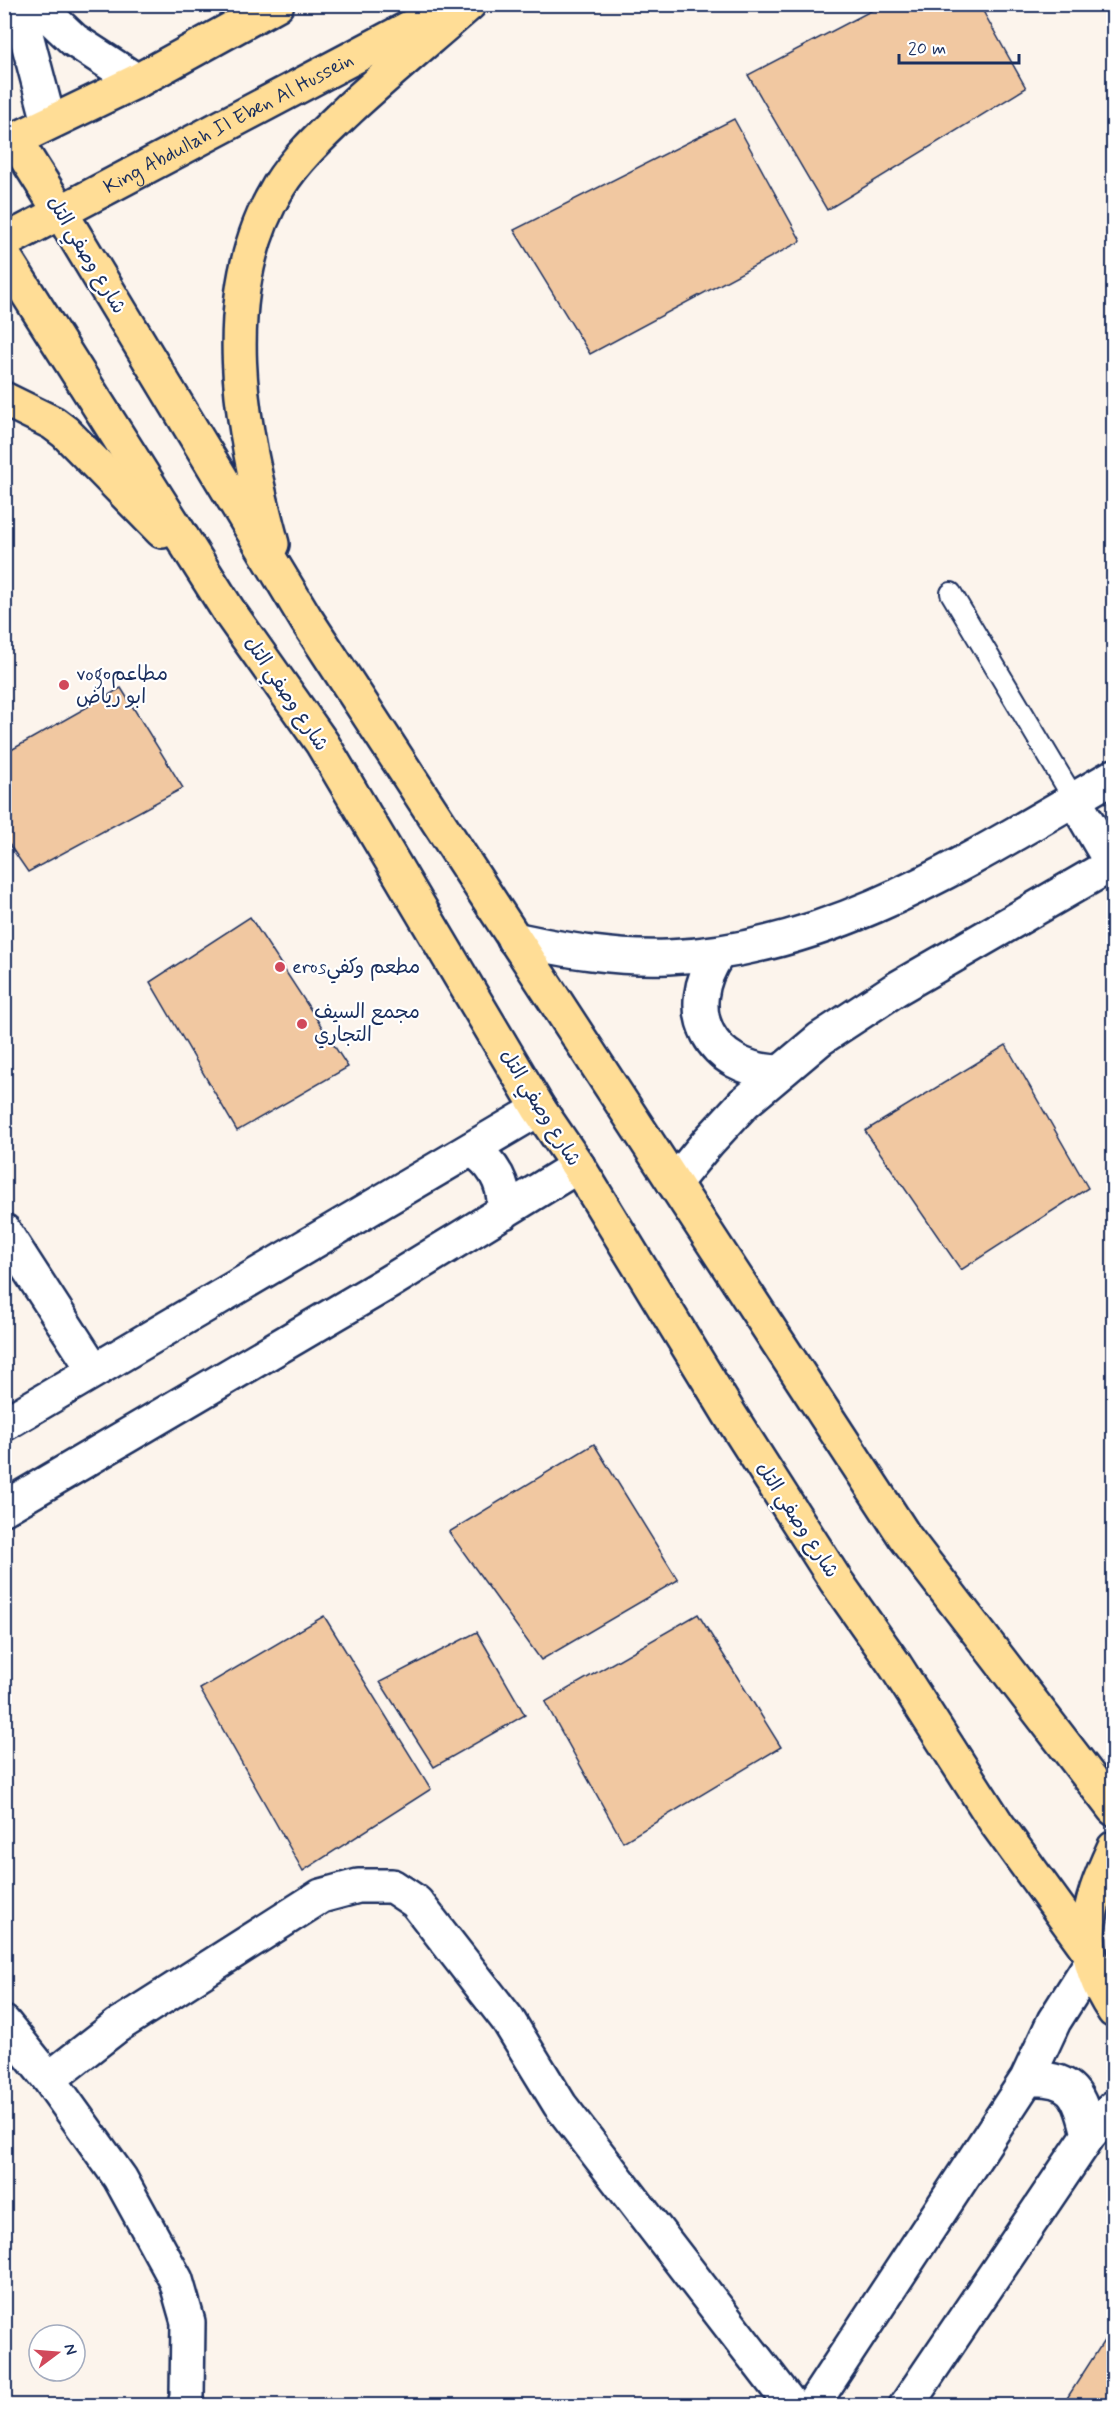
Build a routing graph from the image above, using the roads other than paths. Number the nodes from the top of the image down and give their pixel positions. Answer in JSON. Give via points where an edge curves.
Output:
{"nodes":[{"id":1,"x":18,"y":4,"type":"edge"},
{"id":2,"x":36,"y":4,"type":"edge"},
{"id":3,"x":277,"y":4,"type":"edge"},
{"id":4,"x":453,"y":4,"type":"edge"},
{"id":5,"x":469,"y":4,"type":"edge"},
{"id":6,"x":137,"y":81,"type":"junction"},
{"id":7,"x":49,"y":122,"type":"junction"},
{"id":8,"x":10,"y":143,"type":"edge"},
{"id":9,"x":61,"y":213,"type":"junction"},
{"id":10,"x":4,"y":242,"type":"edge"},
{"id":11,"x":4,"y":256,"type":"edge"},
{"id":12,"x":4,"y":399,"type":"edge"},
{"id":13,"x":282,"y":580,"type":"junction"},
{"id":14,"x":951,"y":593,"type":"dead end"},
{"id":15,"x":228,"y":610,"type":"junction"},
{"id":16,"x":1113,"y":776,"type":"edge"},
{"id":17,"x":1074,"y":799,"type":"junction"},
{"id":18,"x":1113,"y":863,"type":"edge"},
{"id":19,"x":514,"y":939,"type":"junction"},
{"id":20,"x":718,"y":954,"type":"junction"},
{"id":21,"x":779,"y":1072,"type":"junction"},
{"id":22,"x":539,"y":1109,"type":"junction"},
{"id":23,"x":471,"y":1149,"type":"junction"},
{"id":24,"x":578,"y":1167,"type":"junction"},
{"id":25,"x":674,"y":1184,"type":"junction"},
{"id":26,"x":504,"y":1212,"type":"junction"},
{"id":27,"x":4,"y":1231,"type":"edge"},
{"id":28,"x":94,"y":1371,"type":"junction"},
{"id":29,"x":4,"y":1424,"type":"edge"},
{"id":30,"x":4,"y":1508,"type":"edge"},
{"id":31,"x":1113,"y":1809,"type":"edge"},
{"id":32,"x":1113,"y":1848,"type":"edge"},
{"id":33,"x":1090,"y":1956,"type":"junction"},
{"id":34,"x":1113,"y":2011,"type":"edge"},
{"id":35,"x":4,"y":2023,"type":"edge"},
{"id":36,"x":49,"y":2079,"type":"junction"},
{"id":37,"x":1027,"y":2079,"type":"junction"},
{"id":38,"x":1113,"y":2107,"type":"edge"},
{"id":39,"x":1089,"y":2135,"type":"junction"},
{"id":40,"x":185,"y":2406,"type":"edge"},
{"id":41,"x":792,"y":2406,"type":"edge"},
{"id":42,"x":812,"y":2406,"type":"edge"},
{"id":43,"x":906,"y":2406,"type":"edge"}],
"edges":[{"from":1,"to":7,"type":"street"},
{"from":2,"to":6,"type":"street","via":[[74,40]]},
{"from":3,"to":6,"type":"main road"},
{"from":4,"to":9,"type":"main road","name":"King Abdullah II Eben Al Hussein"},
{"from":5,"to":13,"type":"main road","via":[[315,141],[280,185],[254,240],[241,302],[239,368],[252,463]]},
{"from":6,"to":7,"type":"main road"},
{"from":7,"to":8,"type":"main road"},
{"from":8,"to":9,"type":"main road","name":"شارع وصفي التل"},
{"from":9,"to":10,"type":"main road","name":"King Abdullah II Eben Al Hussein"},
{"from":9,"to":13,"type":"main road","name":"شارع وصفي التل"},
{"from":11,"to":15,"type":"main road","name":"شارع وصفي التل"},
{"from":12,"to":15,"type":"main road","via":[[53,423],[78,444],[147,514]]},
{"from":13,"to":19,"type":"main road","name":"شارع وصفي التل"},
{"from":14,"to":17,"type":"lane"},
{"from":15,"to":22,"type":"main road","name":"شارع وصفي التل","via":[[322,743]]},
{"from":16,"to":17,"type":"street"},
{"from":17,"to":18,"type":"street"},
{"from":17,"to":20,"type":"street","via":[[971,858],[865,911],[817,930]]},
{"from":18,"to":21,"type":"street","via":[[857,1013]]},
{"from":19,"to":20,"type":"street","via":[[615,957]]},
{"from":19,"to":25,"type":"main road","name":"شارع وصفي التل"},
{"from":20,"to":21,"type":"street","via":[[702,983],[702,1017],[708,1033],[718,1048],[745,1067]]},
{"from":21,"to":25,"type":"street","via":[[737,1111]]},
{"from":22,"to":23,"type":"street"},
{"from":22,"to":24,"type":"main road","name":"شارع وصفي التل"},
{"from":23,"to":26,"type":"street","via":[[497,1175]]},
{"from":23,"to":28,"type":"street"},
{"from":24,"to":26,"type":"street"},
{"from":24,"to":33,"type":"main road","name":"شارع وصفي التل","via":[[836,1581]]},
{"from":25,"to":31,"type":"main road","name":"شارع وصفي التل","via":[[905,1537]]},
{"from":26,"to":30,"type":"street"},
{"from":27,"to":28,"type":"street"},
{"from":28,"to":29,"type":"street"},
{"from":32,"to":33,"type":"main road","via":[[1090,1906]]},
{"from":33,"to":34,"type":"main road"},
{"from":33,"to":37,"type":"street"},
{"from":35,"to":36,"type":"street"},
{"from":36,"to":40,"type":"street","via":[[120,2178],[176,2280],[188,2322]]},
{"from":36,"to":41,"type":"street","via":[[117,2026],[321,1896],[358,1886],[392,1886],[416,1902],[460,1958],[507,2020],[560,2105]]},
{"from":37,"to":39,"type":"street","via":[[1052,2079],[1074,2091]]},
{"from":37,"to":42,"type":"street"},
{"from":38,"to":39,"type":"street"},
{"from":39,"to":43,"type":"street"}]}
